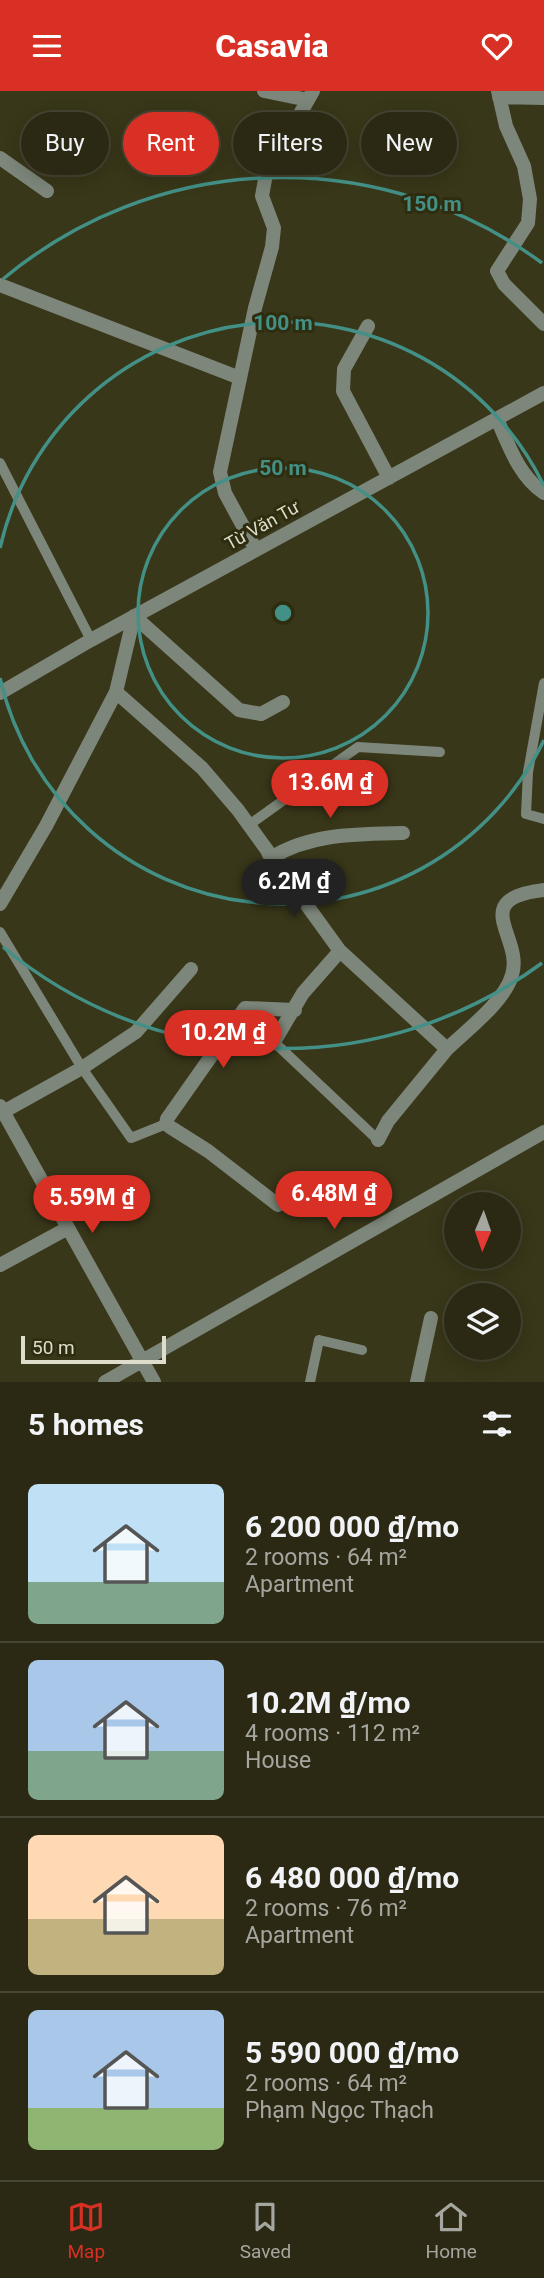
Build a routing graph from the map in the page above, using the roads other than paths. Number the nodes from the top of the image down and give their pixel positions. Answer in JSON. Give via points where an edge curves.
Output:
{"nodes":[{"id":1,"x":264,"y":91,"type":"edge"},
{"id":2,"x":498,"y":94,"type":"edge"},
{"id":3,"x":310,"y":95,"type":"edge"},
{"id":4,"x":544,"y":98,"type":"edge"},
{"id":5,"x":0,"y":158,"type":"edge"},
{"id":6,"x":47,"y":191,"type":"dead end"},
{"id":7,"x":0,"y":285,"type":"edge"},
{"id":8,"x":544,"y":324,"type":"edge"},
{"id":9,"x":368,"y":326,"type":"dead end"},
{"id":10,"x":240,"y":378,"type":"junction"},
{"id":11,"x":544,"y":393,"type":"edge"},
{"id":12,"x":497,"y":419,"type":"junction"},
{"id":13,"x":0,"y":463,"type":"edge"},
{"id":14,"x":389,"y":478,"type":"junction"},
{"id":15,"x":544,"y":493,"type":"edge"},
{"id":16,"x":256,"y":550,"type":"junction"},
{"id":17,"x":134,"y":616,"type":"junction"},
{"id":18,"x":91,"y":640,"type":"junction"},
{"id":19,"x":544,"y":683,"type":"edge"},
{"id":20,"x":116,"y":692,"type":"junction"},
{"id":21,"x":0,"y":693,"type":"edge"},
{"id":22,"x":283,"y":702,"type":"dead end"},
{"id":23,"x":440,"y":752,"type":"dead end"},
{"id":24,"x":544,"y":819,"type":"edge"},
{"id":25,"x":249,"y":825,"type":"junction"},
{"id":26,"x":403,"y":833,"type":"dead end"},
{"id":27,"x":271,"y":858,"type":"junction"},
{"id":28,"x":544,"y":890,"type":"edge"},
{"id":29,"x":0,"y":904,"type":"edge"},
{"id":30,"x":0,"y":932,"type":"edge"},
{"id":31,"x":340,"y":951,"type":"junction"},
{"id":32,"x":191,"y":969,"type":"dead end"},
{"id":33,"x":295,"y":1010,"type":"junction"},
{"id":34,"x":274,"y":1042,"type":"joint"},
{"id":35,"x":447,"y":1049,"type":"junction"},
{"id":36,"x":82,"y":1068,"type":"junction"},
{"id":37,"x":2,"y":1109,"type":"edge"},
{"id":38,"x":166,"y":1124,"type":"junction"},
{"id":39,"x":544,"y":1132,"type":"edge"},
{"id":40,"x":378,"y":1140,"type":"joint"},
{"id":41,"x":278,"y":1205,"type":"dead end"},
{"id":42,"x":68,"y":1228,"type":"junction"},
{"id":43,"x":0,"y":1265,"type":"edge"},
{"id":44,"x":431,"y":1318,"type":"dead end"},
{"id":45,"x":362,"y":1350,"type":"dead end"},
{"id":46,"x":142,"y":1361,"type":"junction"},
{"id":47,"x":105,"y":1382,"type":"edge"},
{"id":48,"x":154,"y":1382,"type":"edge"},
{"id":49,"x":310,"y":1382,"type":"edge"},
{"id":50,"x":417,"y":1382,"type":"edge"}],
"edges":[{"from":1,"to":3,"type":"street"},
{"from":2,"to":4,"type":"street"},
{"from":2,"to":8,"type":"street","via":[[524,166],[530,199],[528,223],[497,271],[503,284]]},
{"from":3,"to":10,"type":"street","via":[[266,174],[262,196],[274,228],[272,247]]},
{"from":5,"to":6,"type":"street"},
{"from":7,"to":10,"type":"street"},
{"from":9,"to":14,"type":"street","via":[[344,369],[343,391]]},
{"from":10,"to":16,"type":"street","via":[[220,472],[225,493]]},
{"from":11,"to":12,"type":"street","name":"Từ Văn Tư"},
{"from":12,"to":14,"type":"street","name":"Từ Văn Tư"},
{"from":12,"to":15,"type":"street","via":[[516,461],[531,484]]},
{"from":13,"to":18,"type":"lane"},
{"from":14,"to":16,"type":"street","name":"Từ Văn Tư"},
{"from":16,"to":17,"type":"street","name":"Từ Văn Tư"},
{"from":17,"to":18,"type":"street","name":"Từ Văn Tư"},
{"from":17,"to":20,"type":"street"},
{"from":17,"to":22,"type":"street","via":[[231,706],[261,714]]},
{"from":18,"to":21,"type":"street","name":"Từ Văn Tư"},
{"from":19,"to":24,"type":"lane","via":[[528,772],[526,814]]},
{"from":20,"to":25,"type":"street","via":[[202,768]]},
{"from":20,"to":29,"type":"street"},
{"from":23,"to":25,"type":"lane","via":[[358,747]]},
{"from":25,"to":27,"type":"street"},
{"from":26,"to":27,"type":"street","via":[[304,842]]},
{"from":27,"to":31,"type":"street"},
{"from":28,"to":35,"type":"street","via":[[511,897],[505,906],[502,921],[514,961],[513,974],[506,989]]},
{"from":30,"to":36,"type":"lane"},
{"from":31,"to":33,"type":"street","via":[[303,992]]},
{"from":31,"to":35,"type":"street"},
{"from":32,"to":36,"type":"street","via":[[136,1032]]},
{"from":33,"to":34,"type":"street"},
{"from":33,"to":38,"type":"street","via":[[245,1008]]},
{"from":34,"to":40,"type":"lane"},
{"from":35,"to":40,"type":"street","via":[[388,1121]]},
{"from":36,"to":37,"type":"street"},
{"from":36,"to":38,"type":"lane","via":[[131,1138]]},
{"from":37,"to":42,"type":"street"},
{"from":38,"to":41,"type":"street"},
{"from":39,"to":46,"type":"street"},
{"from":42,"to":43,"type":"street"},
{"from":42,"to":46,"type":"street"},
{"from":44,"to":50,"type":"street"},
{"from":45,"to":49,"type":"lane","via":[[319,1340]]},
{"from":46,"to":47,"type":"street"},
{"from":46,"to":48,"type":"street"}]}
